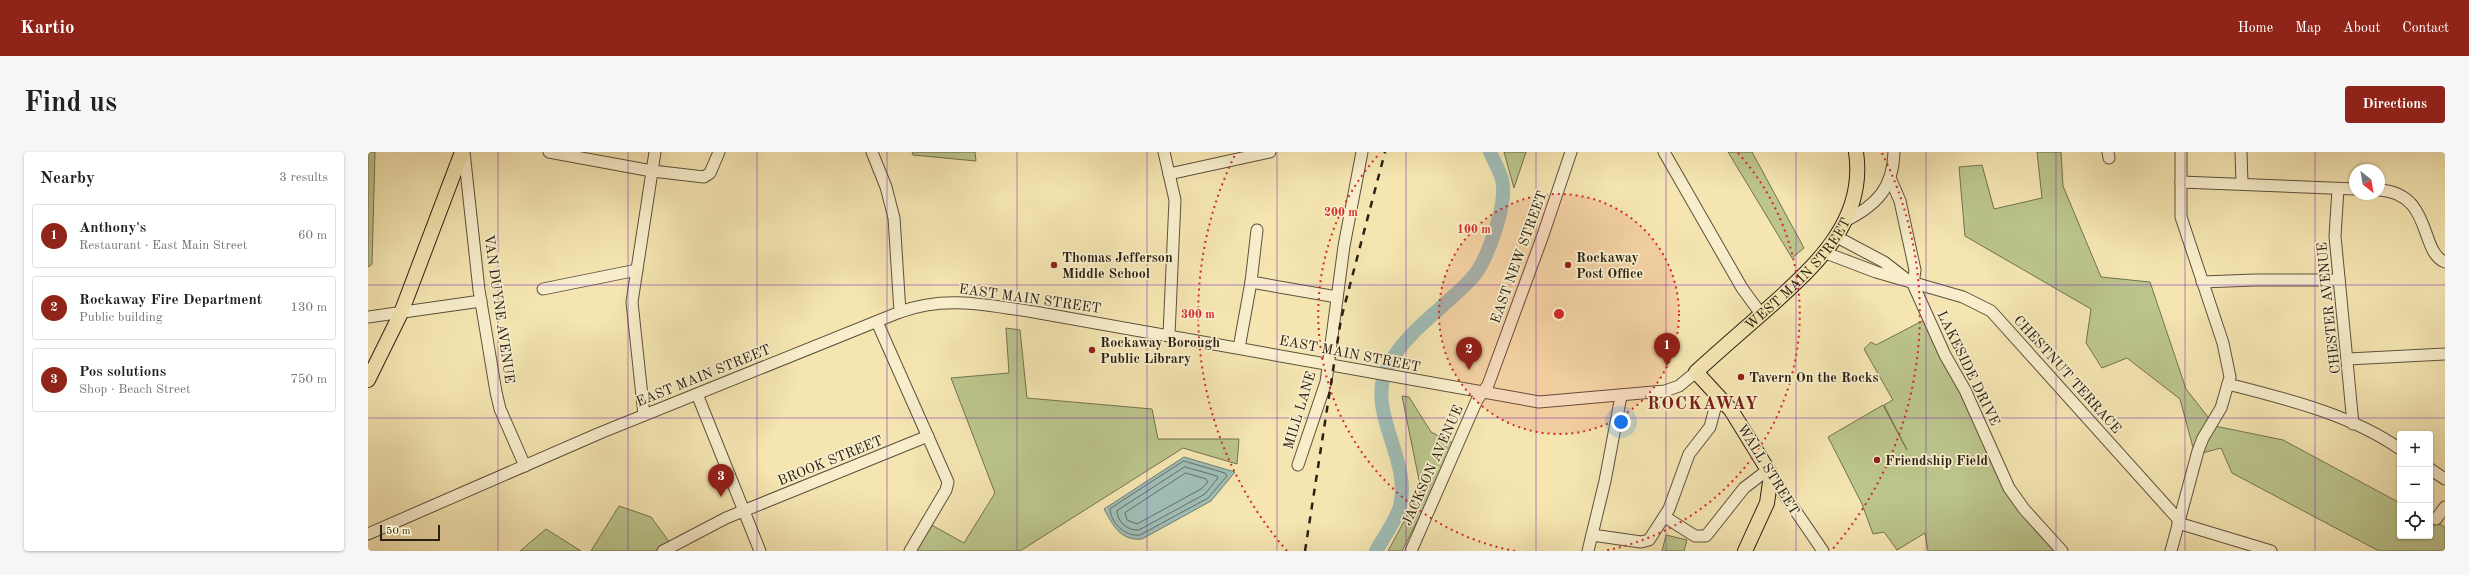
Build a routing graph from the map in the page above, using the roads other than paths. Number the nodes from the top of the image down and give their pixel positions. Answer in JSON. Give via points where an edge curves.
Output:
{"nodes":[{"id":1,"x":463,"y":152,"type":"edge"},
{"id":2,"x":549,"y":152,"type":"edge"},
{"id":3,"x":655,"y":152,"type":"edge"},
{"id":4,"x":719,"y":152,"type":"edge"},
{"id":5,"x":872,"y":152,"type":"edge"},
{"id":6,"x":1164,"y":152,"type":"edge"},
{"id":7,"x":1270,"y":152,"type":"edge"},
{"id":8,"x":1362,"y":152,"type":"edge"},
{"id":9,"x":1571,"y":152,"type":"edge"},
{"id":10,"x":1664,"y":152,"type":"edge"},
{"id":11,"x":1856,"y":152,"type":"edge"},
{"id":12,"x":1894,"y":152,"type":"edge"},
{"id":13,"x":2180,"y":152,"type":"edge"},
{"id":14,"x":2241,"y":152,"type":"edge"},
{"id":15,"x":652,"y":171,"type":"junction"},
{"id":16,"x":1169,"y":174,"type":"junction"},
{"id":17,"x":1891,"y":180,"type":"junction"},
{"id":18,"x":2182,"y":182,"type":"junction"},
{"id":19,"x":2242,"y":183,"type":"junction"},
{"id":20,"x":2338,"y":189,"type":"junction"},
{"id":21,"x":2349,"y":190,"type":"edge"},
{"id":22,"x":2385,"y":191,"type":"edge"},
{"id":23,"x":1845,"y":221,"type":"junction"},
{"id":24,"x":1257,"y":230,"type":"dead end"},
{"id":25,"x":1837,"y":237,"type":"junction"},
{"id":26,"x":1826,"y":253,"type":"junction"},
{"id":27,"x":2445,"y":262,"type":"edge"},
{"id":28,"x":637,"y":270,"type":"junction"},
{"id":29,"x":2339,"y":280,"type":"junction"},
{"id":30,"x":1251,"y":282,"type":"junction"},
{"id":31,"x":2202,"y":282,"type":"junction"},
{"id":32,"x":1913,"y":284,"type":"junction"},
{"id":33,"x":543,"y":289,"type":"dead end"},
{"id":34,"x":1337,"y":297,"type":"junction"},
{"id":35,"x":481,"y":301,"type":"junction"},
{"id":36,"x":900,"y":312,"type":"junction"},
{"id":37,"x":400,"y":313,"type":"junction"},
{"id":38,"x":1762,"y":314,"type":"junction"},
{"id":39,"x":368,"y":318,"type":"edge"},
{"id":40,"x":877,"y":322,"type":"junction"},
{"id":41,"x":1169,"y":335,"type":"junction"},
{"id":42,"x":1239,"y":348,"type":"junction"},
{"id":43,"x":2445,"y":354,"type":"edge"},
{"id":44,"x":2348,"y":359,"type":"junction"},
{"id":45,"x":1328,"y":365,"type":"junction"},
{"id":46,"x":1696,"y":372,"type":"junction"},
{"id":47,"x":368,"y":380,"type":"edge"},
{"id":48,"x":2228,"y":384,"type":"junction"},
{"id":49,"x":1483,"y":393,"type":"junction"},
{"id":50,"x":696,"y":394,"type":"junction"},
{"id":51,"x":1621,"y":396,"type":"junction"},
{"id":52,"x":1718,"y":397,"type":"junction"},
{"id":53,"x":644,"y":415,"type":"junction"},
{"id":54,"x":2353,"y":424,"type":"junction"},
{"id":55,"x":928,"y":436,"type":"junction"},
{"id":56,"x":2397,"y":447,"type":"edge"},
{"id":57,"x":1298,"y":465,"type":"dead end"},
{"id":58,"x":525,"y":466,"type":"junction"},
{"id":59,"x":2433,"y":471,"type":"edge"},
{"id":60,"x":1770,"y":473,"type":"junction"},
{"id":61,"x":2445,"y":479,"type":"edge"},
{"id":62,"x":1785,"y":497,"type":"junction"},
{"id":63,"x":1767,"y":503,"type":"junction"},
{"id":64,"x":2445,"y":507,"type":"edge"},
{"id":65,"x":743,"y":510,"type":"junction"},
{"id":66,"x":1664,"y":517,"type":"junction"},
{"id":67,"x":2436,"y":519,"type":"dead end"},
{"id":68,"x":2178,"y":521,"type":"junction"},
{"id":69,"x":368,"y":534,"type":"edge"},
{"id":70,"x":1592,"y":535,"type":"junction"},
{"id":71,"x":662,"y":551,"type":"edge"},
{"id":72,"x":760,"y":551,"type":"edge"},
{"id":73,"x":910,"y":551,"type":"edge"},
{"id":74,"x":1411,"y":551,"type":"edge"},
{"id":75,"x":1588,"y":551,"type":"edge"},
{"id":76,"x":1745,"y":551,"type":"edge"},
{"id":77,"x":1823,"y":551,"type":"edge"},
{"id":78,"x":2062,"y":551,"type":"edge"},
{"id":79,"x":2171,"y":551,"type":"edge"},
{"id":80,"x":2270,"y":551,"type":"edge"}],
"edges":[{"from":1,"to":35,"type":"street","name":"VAN DUYNE AVENUE"},
{"from":1,"to":37,"type":"main road"},
{"from":2,"to":15,"type":"street"},
{"from":3,"to":15,"type":"street"},
{"from":4,"to":15,"type":"street","via":[[710,173],[704,177]]},
{"from":5,"to":36,"type":"street","via":[[894,218]]},
{"from":6,"to":16,"type":"street"},
{"from":7,"to":16,"type":"street"},
{"from":8,"to":34,"type":"street","name":"MILL LANE"},
{"from":9,"to":49,"type":"street","name":"EAST NEW STREET","via":[[1543,235]]},
{"from":10,"to":38,"type":"street","via":[[1742,288]]},
{"from":11,"to":23,"type":"main road","name":"WEST MAIN STREET","via":[[1855,186]]},
{"from":12,"to":17,"type":"street"},
{"from":13,"to":18,"type":"street"},
{"from":14,"to":19,"type":"street"},
{"from":15,"to":28,"type":"street"},
{"from":16,"to":41,"type":"street","via":[[1175,200]]},
{"from":17,"to":23,"type":"street","via":[[1860,214]]},
{"from":17,"to":32,"type":"street","name":"LAKESIDE DRIVE","via":[[1900,201],[1915,270]]},
{"from":18,"to":19,"type":"street"},
{"from":18,"to":31,"type":"street","via":[[2181,217]]},
{"from":19,"to":20,"type":"street"},
{"from":20,"to":21,"type":"street"},
{"from":20,"to":29,"type":"street","name":"CHESTER AVENUE","via":[[2335,236]]},
{"from":22,"to":27,"type":"street","via":[[2400,195],[2413,207],[2427,230],[2433,253]]},
{"from":23,"to":25,"type":"main road","name":"WEST MAIN STREET"},
{"from":24,"to":30,"type":"street"},
{"from":25,"to":26,"type":"main road","name":"WEST MAIN STREET"},
{"from":25,"to":32,"type":"street","name":"CHESTNUT TERRACE","via":[[1884,262]]},
{"from":26,"to":32,"type":"street","name":"CHESTNUT TERRACE"},
{"from":26,"to":38,"type":"main road","name":"WEST MAIN STREET"},
{"from":28,"to":33,"type":"street"},
{"from":28,"to":53,"type":"street","via":[[632,315]]},
{"from":29,"to":31,"type":"street"},
{"from":29,"to":44,"type":"street","name":"CHESTER AVENUE"},
{"from":30,"to":34,"type":"street"},
{"from":30,"to":42,"type":"street"},
{"from":31,"to":48,"type":"street","via":[[2223,343],[2229,369]]},
{"from":32,"to":68,"type":"street","name":"CHESTNUT TERRACE","via":[[1963,297],[1991,310]]},
{"from":32,"to":78,"type":"street","name":"LAKESIDE DRIVE","via":[[1945,355],[1975,411],[2009,488],[2024,509]]},
{"from":34,"to":45,"type":"street","name":"MILL LANE"},
{"from":35,"to":37,"type":"street"},
{"from":35,"to":58,"type":"street","name":"VAN DUYNE AVENUE","via":[[500,409]]},
{"from":36,"to":40,"type":"street","name":"EAST MAIN STREET"},
{"from":36,"to":41,"type":"street","name":"EAST MAIN STREET","via":[[929,303],[952,302],[1034,312]]},
{"from":37,"to":39,"type":"street"},
{"from":37,"to":47,"type":"main road"},
{"from":38,"to":46,"type":"main road","name":"WEST MAIN STREET"},
{"from":40,"to":50,"type":"street","name":"EAST MAIN STREET"},
{"from":40,"to":55,"type":"street"},
{"from":41,"to":42,"type":"street","name":"EAST MAIN STREET"},
{"from":42,"to":45,"type":"street","name":"EAST MAIN STREET"},
{"from":43,"to":44,"type":"street"},
{"from":44,"to":54,"type":"street","name":"CHESTER AVENUE"},
{"from":45,"to":49,"type":"street","name":"EAST MAIN STREET"},
{"from":45,"to":57,"type":"street","name":"MILL LANE","via":[[1326,382]]},
{"from":46,"to":51,"type":"street","name":"EAST MAIN STREET","via":[[1673,389]]},
{"from":46,"to":52,"type":"main road","name":"WALL STREET"},
{"from":48,"to":54,"type":"street","via":[[2304,404]]},
{"from":48,"to":68,"type":"street","via":[[2221,408],[2203,438]]},
{"from":49,"to":51,"type":"street","name":"EAST MAIN STREET","via":[[1539,402]]},
{"from":49,"to":74,"type":"street","name":"JACKSON AVENUE","via":[[1477,400]]},
{"from":50,"to":53,"type":"street","name":"EAST MAIN STREET"},
{"from":50,"to":65,"type":"street"},
{"from":51,"to":70,"type":"street"},
{"from":52,"to":60,"type":"main road","name":"WALL STREET","via":[[1746,432]]},
{"from":52,"to":66,"type":"street","via":[[1710,427],[1689,454]]},
{"from":53,"to":58,"type":"street","name":"EAST MAIN STREET"},
{"from":54,"to":56,"type":"street"},
{"from":55,"to":65,"type":"street","name":"BROOK STREET"},
{"from":55,"to":73,"type":"street","via":[[948,486]]},
{"from":58,"to":69,"type":"street","name":"EAST MAIN STREET"},
{"from":59,"to":61,"type":"street"},
{"from":60,"to":62,"type":"street","name":"WALL STREET"},
{"from":60,"to":63,"type":"main road"},
{"from":60,"to":66,"type":"street","via":[[1761,475],[1744,488],[1706,536],[1695,536]]},
{"from":62,"to":63,"type":"street"},
{"from":62,"to":77,"type":"street","name":"WALL STREET"},
{"from":63,"to":76,"type":"main road"},
{"from":64,"to":67,"type":"street"},
{"from":65,"to":71,"type":"street","name":"BROOK STREET"},
{"from":65,"to":72,"type":"street"},
{"from":66,"to":70,"type":"street","via":[[1646,542]]},
{"from":68,"to":79,"type":"street"},
{"from":68,"to":80,"type":"street"},
{"from":70,"to":75,"type":"street"}]}
